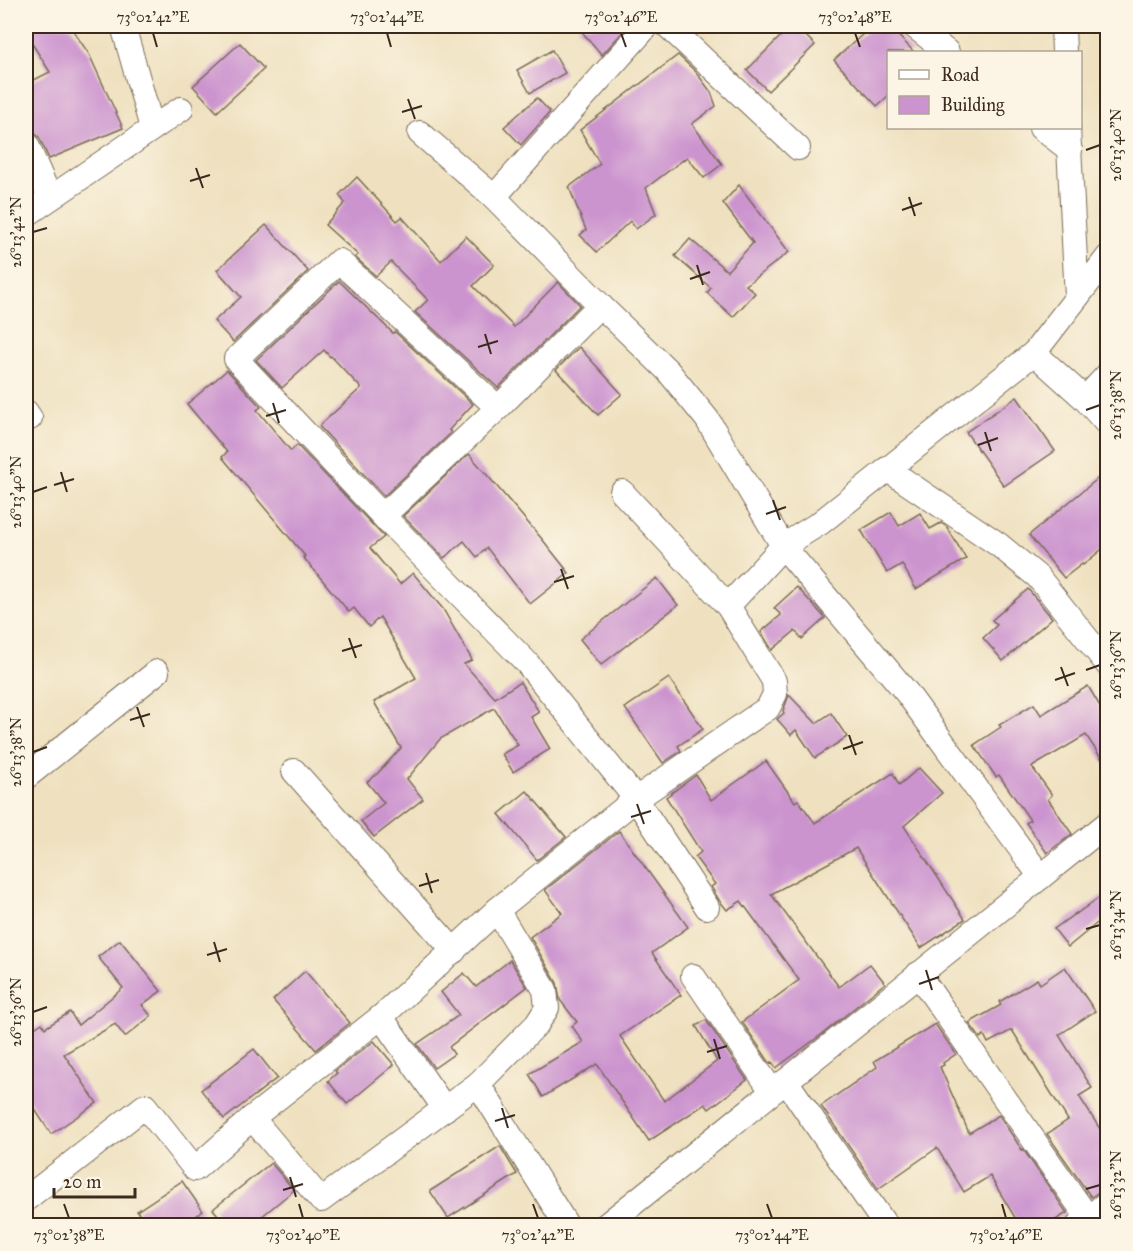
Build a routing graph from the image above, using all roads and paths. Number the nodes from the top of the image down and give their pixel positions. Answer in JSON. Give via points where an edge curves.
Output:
{"nodes":[{"id":1,"x":123,"y":26,"type":"edge"},
{"id":2,"x":647,"y":26,"type":"edge"},
{"id":3,"x":668,"y":26,"type":"edge"},
{"id":4,"x":914,"y":26,"type":"edge"},
{"id":5,"x":1063,"y":26,"type":"edge"},
{"id":6,"x":946,"y":51,"type":"edge"},
{"id":7,"x":1064,"y":51,"type":"edge"},
{"id":8,"x":180,"y":109,"type":"dead end"},
{"id":9,"x":153,"y":128,"type":"junction"},
{"id":10,"x":1044,"y":129,"type":"edge"},
{"id":11,"x":420,"y":133,"type":"dead end"},
{"id":12,"x":1069,"y":139,"type":"edge"},
{"id":13,"x":26,"y":143,"type":"edge"},
{"id":14,"x":798,"y":148,"type":"dead end"},
{"id":15,"x":494,"y":197,"type":"junction"},
{"id":16,"x":50,"y":198,"type":"junction"},
{"id":17,"x":26,"y":215,"type":"edge"},
{"id":18,"x":1107,"y":257,"type":"edge"},
{"id":19,"x":1077,"y":297,"type":"junction"},
{"id":20,"x":600,"y":305,"type":"junction"},
{"id":21,"x":1034,"y":353,"type":"junction"},
{"id":22,"x":1107,"y":374,"type":"edge"},
{"id":23,"x":1085,"y":399,"type":"junction"},
{"id":24,"x":498,"y":408,"type":"junction"},
{"id":25,"x":1107,"y":425,"type":"edge"},
{"id":26,"x":887,"y":469,"type":"junction"},
{"id":27,"x":622,"y":492,"type":"dead end"},
{"id":28,"x":383,"y":516,"type":"junction"},
{"id":29,"x":783,"y":546,"type":"junction"},
{"id":30,"x":728,"y":606,"type":"junction"},
{"id":31,"x":1107,"y":665,"type":"edge"},
{"id":32,"x":157,"y":672,"type":"dead end"},
{"id":33,"x":294,"y":771,"type":"dead end"},
{"id":34,"x":26,"y":777,"type":"edge"},
{"id":35,"x":636,"y":799,"type":"junction"},
{"id":36,"x":1107,"y":823,"type":"edge"},
{"id":37,"x":1041,"y":877,"type":"junction"},
{"id":38,"x":707,"y":907,"type":"dead end"},
{"id":39,"x":497,"y":910,"type":"junction"},
{"id":40,"x":454,"y":951,"type":"junction"},
{"id":41,"x":918,"y":974,"type":"junction"},
{"id":42,"x":693,"y":976,"type":"dead end"},
{"id":43,"x":381,"y":1017,"type":"junction"},
{"id":44,"x":478,"y":1084,"type":"junction"},
{"id":45,"x":779,"y":1086,"type":"junction"},
{"id":46,"x":445,"y":1109,"type":"junction"},
{"id":47,"x":252,"y":1118,"type":"junction"},
{"id":48,"x":26,"y":1199,"type":"edge"},
{"id":49,"x":1097,"y":1211,"type":"edge"},
{"id":50,"x":567,"y":1226,"type":"edge"},
{"id":51,"x":605,"y":1226,"type":"edge"},
{"id":52,"x":886,"y":1226,"type":"edge"}],
"edges":[{"from":1,"to":9,"type":"street"},
{"from":2,"to":15,"type":"street"},
{"from":3,"to":14,"type":"street"},
{"from":4,"to":6,"type":"street"},
{"from":5,"to":7,"type":"street"},
{"from":8,"to":9,"type":"street"},
{"from":9,"to":16,"type":"street"},
{"from":10,"to":12,"type":"street"},
{"from":11,"to":15,"type":"street"},
{"from":12,"to":19,"type":"street"},
{"from":13,"to":16,"type":"street"},
{"from":15,"to":20,"type":"street"},
{"from":16,"to":17,"type":"street"},
{"from":18,"to":19,"type":"street"},
{"from":19,"to":21,"type":"street"},
{"from":20,"to":24,"type":"street"},
{"from":20,"to":29,"type":"street","via":[[668,371],[707,419]]},
{"from":21,"to":23,"type":"street"},
{"from":21,"to":26,"type":"street"},
{"from":22,"to":23,"type":"street"},
{"from":23,"to":25,"type":"street"},
{"from":24,"to":28,"type":"street"},
{"from":24,"to":28,"type":"street","via":[[339,261],[236,359]]},
{"from":26,"to":29,"type":"street"},
{"from":26,"to":31,"type":"street","via":[[999,545],[1038,577]]},
{"from":27,"to":30,"type":"street"},
{"from":28,"to":35,"type":"street","via":[[527,663]]},
{"from":29,"to":30,"type":"street"},
{"from":29,"to":37,"type":"street","via":[[907,693]]},
{"from":30,"to":35,"type":"street","via":[[774,681],[775,694],[768,708]]},
{"from":32,"to":34,"type":"street"},
{"from":33,"to":40,"type":"street"},
{"from":35,"to":38,"type":"street"},
{"from":35,"to":39,"type":"street"},
{"from":36,"to":37,"type":"street"},
{"from":37,"to":41,"type":"street"},
{"from":39,"to":40,"type":"street"},
{"from":39,"to":44,"type":"street","via":[[545,990],[547,1008],[537,1024]]},
{"from":40,"to":43,"type":"street"},
{"from":41,"to":45,"type":"street"},
{"from":41,"to":49,"type":"street"},
{"from":42,"to":45,"type":"street"},
{"from":43,"to":46,"type":"street"},
{"from":43,"to":47,"type":"street"},
{"from":44,"to":46,"type":"street"},
{"from":44,"to":50,"type":"street"},
{"from":45,"to":51,"type":"street"},
{"from":45,"to":52,"type":"street"},
{"from":46,"to":47,"type":"street","via":[[321,1200]]},
{"from":47,"to":48,"type":"street","via":[[195,1170],[145,1106]]}]}
